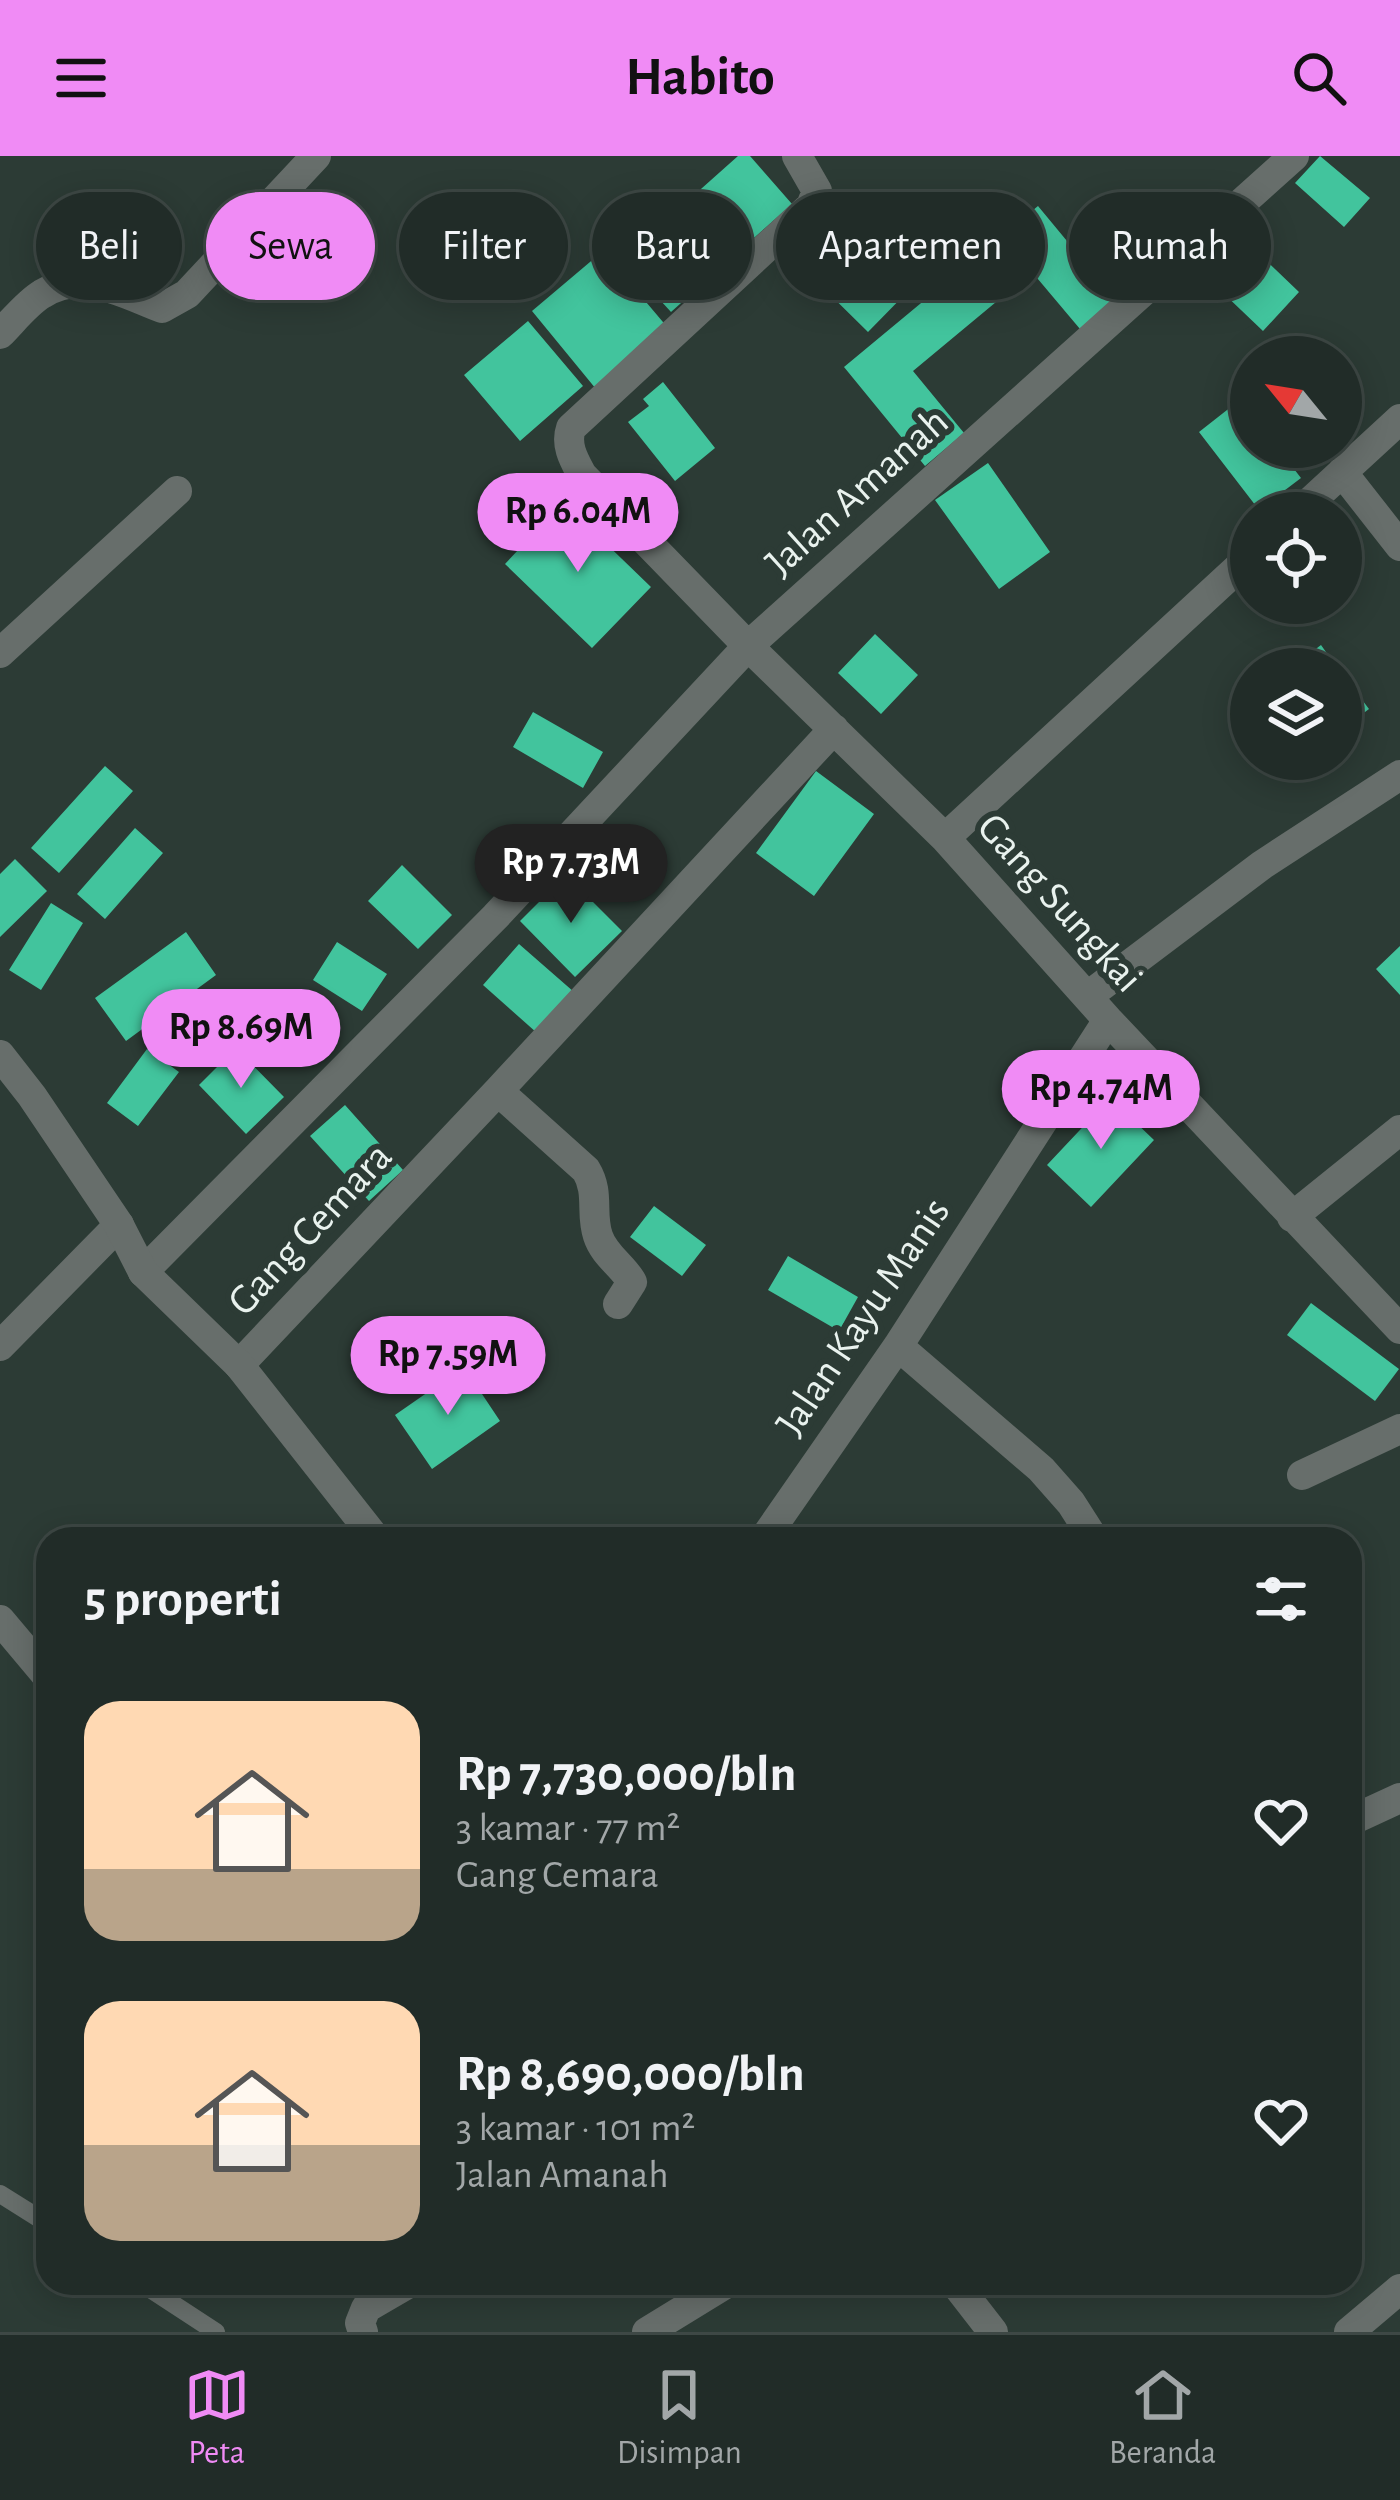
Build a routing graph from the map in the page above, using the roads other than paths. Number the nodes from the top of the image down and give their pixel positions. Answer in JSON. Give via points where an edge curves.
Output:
{"nodes":[{"id":1,"x":316,"y":156,"type":"edge"},
{"id":2,"x":797,"y":156,"type":"edge"},
{"id":3,"x":1294,"y":156,"type":"edge"},
{"id":4,"x":0,"y":334,"type":"edge"},
{"id":5,"x":1400,"y":419,"type":"edge"},
{"id":6,"x":1342,"y":472,"type":"junction"},
{"id":7,"x":177,"y":491,"type":"dead end"},
{"id":8,"x":1321,"y":492,"type":"edge"},
{"id":9,"x":1400,"y":546,"type":"edge"},
{"id":10,"x":1230,"y":575,"type":"edge"},
{"id":11,"x":748,"y":646,"type":"junction"},
{"id":12,"x":0,"y":653,"type":"edge"},
{"id":13,"x":834,"y":729,"type":"junction"},
{"id":14,"x":1400,"y":775,"type":"edge"},
{"id":15,"x":945,"y":838,"type":"junction"},
{"id":16,"x":1098,"y":1008,"type":"junction"},
{"id":17,"x":0,"y":1055,"type":"edge"},
{"id":18,"x":498,"y":1091,"type":"junction"},
{"id":19,"x":1400,"y":1130,"type":"edge"},
{"id":20,"x":1292,"y":1217,"type":"junction"},
{"id":21,"x":119,"y":1225,"type":"junction"},
{"id":22,"x":143,"y":1272,"type":"junction"},
{"id":23,"x":618,"y":1304,"type":"dead end"},
{"id":24,"x":1400,"y":1329,"type":"edge"},
{"id":25,"x":0,"y":1346,"type":"edge"},
{"id":26,"x":898,"y":1346,"type":"junction"},
{"id":27,"x":239,"y":1365,"type":"junction"},
{"id":28,"x":1400,"y":1429,"type":"edge"},
{"id":29,"x":1302,"y":1475,"type":"dead end"},
{"id":30,"x":367,"y":1527,"type":"edge"},
{"id":31,"x":772,"y":1527,"type":"edge"},
{"id":32,"x":1087,"y":1527,"type":"edge"},
{"id":33,"x":0,"y":1620,"type":"edge"},
{"id":34,"x":36,"y":1663,"type":"edge"},
{"id":35,"x":1400,"y":1798,"type":"edge"},
{"id":36,"x":1362,"y":1815,"type":"edge"},
{"id":37,"x":0,"y":2194,"type":"edge"},
{"id":38,"x":36,"y":2216,"type":"edge"},
{"id":39,"x":1400,"y":2289,"type":"edge"},
{"id":40,"x":159,"y":2295,"type":"edge"},
{"id":41,"x":388,"y":2295,"type":"edge"},
{"id":42,"x":707,"y":2295,"type":"edge"},
{"id":43,"x":965,"y":2295,"type":"edge"},
{"id":44,"x":216,"y":2332,"type":"edge"},
{"id":45,"x":363,"y":2332,"type":"edge"},
{"id":46,"x":647,"y":2332,"type":"edge"},
{"id":47,"x":993,"y":2332,"type":"edge"},
{"id":48,"x":1349,"y":2332,"type":"edge"}],
"edges":[{"from":1,"to":4,"type":"street","via":[[174,303],[162,308],[88,281],[69,283],[41,294]]},
{"from":2,"to":11,"type":"street","name":"Gang Sungkai","via":[[817,190],[811,206],[569,434],[582,475]]},
{"from":3,"to":11,"type":"street","name":"Jalan Amanah"},
{"from":5,"to":6,"type":"street"},
{"from":6,"to":8,"type":"street"},
{"from":6,"to":9,"type":"street"},
{"from":7,"to":12,"type":"street"},
{"from":10,"to":15,"type":"street"},
{"from":11,"to":13,"type":"street","name":"Gang Sungkai"},
{"from":11,"to":22,"type":"street","name":"Jalan Amanah"},
{"from":13,"to":15,"type":"street","name":"Gang Sungkai"},
{"from":13,"to":18,"type":"street","name":"Gang Cemara"},
{"from":14,"to":16,"type":"street","via":[[1262,865]]},
{"from":15,"to":16,"type":"street","name":"Gang Sungkai"},
{"from":16,"to":20,"type":"street","name":"Gang Sungkai"},
{"from":16,"to":26,"type":"street","name":"Jalan Kayu Manis"},
{"from":17,"to":21,"type":"street"},
{"from":18,"to":23,"type":"street","via":[[594,1184],[597,1235],[632,1282]]},
{"from":18,"to":27,"type":"street","name":"Gang Cemara"},
{"from":19,"to":20,"type":"street"},
{"from":20,"to":24,"type":"street","name":"Gang Sungkai"},
{"from":21,"to":22,"type":"street"},
{"from":21,"to":25,"type":"street"},
{"from":22,"to":27,"type":"street"},
{"from":26,"to":31,"type":"street","name":"Jalan Kayu Manis"},
{"from":26,"to":32,"type":"street","via":[[1041,1469]]},
{"from":27,"to":30,"type":"street"},
{"from":28,"to":29,"type":"street"},
{"from":33,"to":34,"type":"street"},
{"from":35,"to":36,"type":"street"},
{"from":37,"to":38,"type":"lane"},
{"from":39,"to":48,"type":"street"},
{"from":40,"to":44,"type":"lane"},
{"from":41,"to":45,"type":"street","via":[[366,2308]]},
{"from":42,"to":46,"type":"street"},
{"from":43,"to":47,"type":"street"}]}
